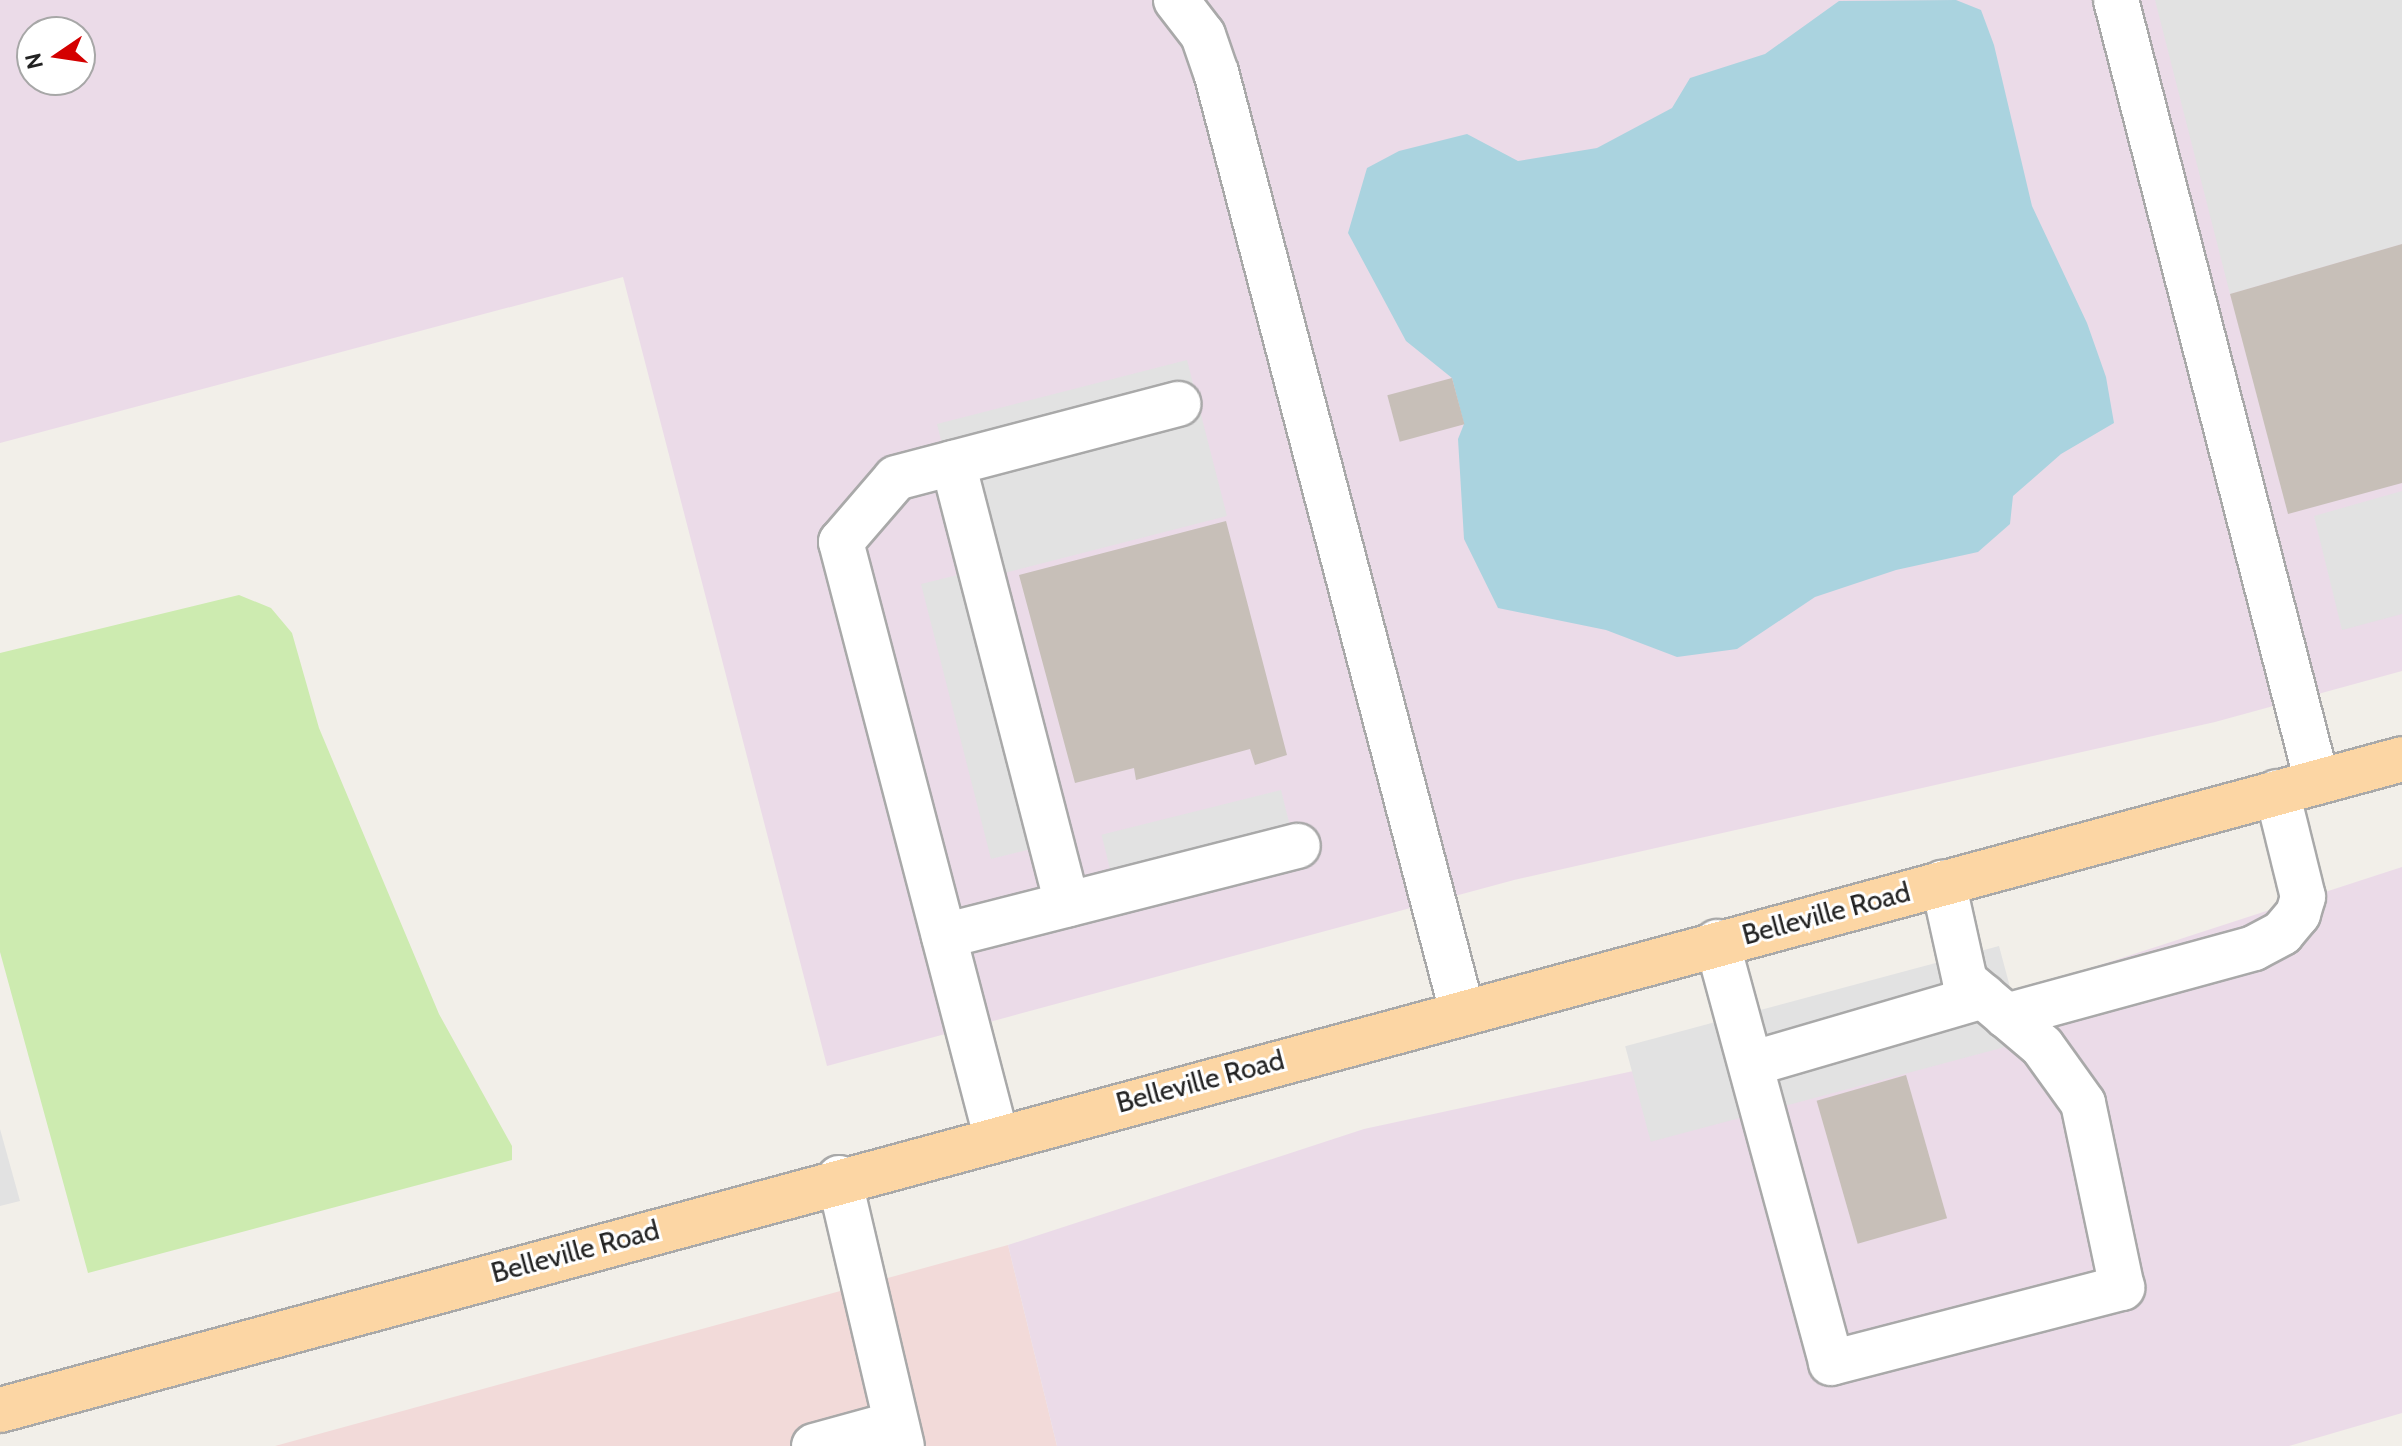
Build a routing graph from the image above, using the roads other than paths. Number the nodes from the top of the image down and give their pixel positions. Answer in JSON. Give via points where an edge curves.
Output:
{"nodes":[{"id":1,"x":1176,"y":0,"type":"edge"},
{"id":2,"x":2116,"y":0,"type":"edge"},
{"id":3,"x":1178,"y":404,"type":"dead end"},
{"id":4,"x":953,"y":463,"type":"junction"},
{"id":5,"x":2402,"y":759,"type":"edge"},
{"id":6,"x":2297,"y":787,"type":"junction"},
{"id":7,"x":1298,"y":846,"type":"dead end"},
{"id":8,"x":1943,"y":882,"type":"junction"},
{"id":9,"x":1067,"y":905,"type":"junction"},
{"id":10,"x":944,"y":936,"type":"junction"},
{"id":11,"x":1717,"y":942,"type":"junction"},
{"id":12,"x":1994,"y":1006,"type":"junction"},
{"id":13,"x":1462,"y":1011,"type":"junction"},
{"id":14,"x":1751,"y":1064,"type":"junction"},
{"id":15,"x":996,"y":1136,"type":"junction"},
{"id":16,"x":839,"y":1178,"type":"junction"},
{"id":17,"x":0,"y":1410,"type":"edge"},
{"id":18,"x":898,"y":1435,"type":"edge"},
{"id":19,"x":814,"y":1446,"type":"edge"}],
"edges":[{"from":1,"to":13,"type":"lane","via":[[1203,35],[1216,72]]},
{"from":2,"to":6,"type":"lane"},
{"from":3,"to":4,"type":"lane"},
{"from":4,"to":9,"type":"lane"},
{"from":4,"to":10,"type":"lane","via":[[896,478],[841,542]]},
{"from":5,"to":6,"type":"main road","name":"Belleville Road"},
{"from":6,"to":8,"type":"main road","name":"Belleville Road"},
{"from":6,"to":12,"type":"lane","via":[[2303,897],[2298,914],[2282,933],[2254,948]]},
{"from":7,"to":9,"type":"lane"},
{"from":8,"to":11,"type":"main road","name":"Belleville Road"},
{"from":8,"to":12,"type":"lane","via":[[1965,981]]},
{"from":9,"to":10,"type":"lane"},
{"from":10,"to":15,"type":"lane"},
{"from":11,"to":13,"type":"main road","name":"Belleville Road"},
{"from":11,"to":14,"type":"lane"},
{"from":12,"to":14,"type":"lane"},
{"from":12,"to":14,"type":"lane","via":[[2042,1046],[2083,1103],[2122,1288],[1831,1363]]},
{"from":13,"to":15,"type":"main road","name":"Belleville Road"},
{"from":15,"to":16,"type":"main road","name":"Belleville Road"},
{"from":16,"to":17,"type":"main road","name":"Belleville Road"},
{"from":16,"to":18,"type":"lane"},
{"from":18,"to":19,"type":"lane"}]}
